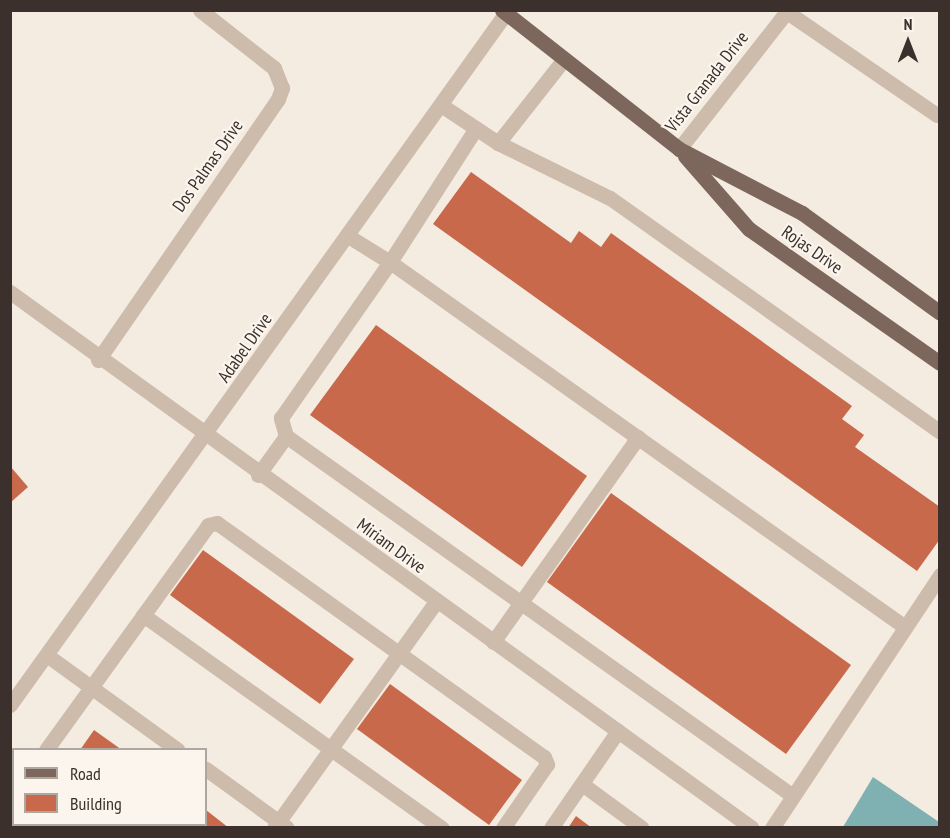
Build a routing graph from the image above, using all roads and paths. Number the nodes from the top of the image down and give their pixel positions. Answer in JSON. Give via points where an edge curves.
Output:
{"nodes":[{"id":1,"x":200,"y":10,"type":"edge"},
{"id":2,"x":505,"y":11,"type":"edge"},
{"id":3,"x":788,"y":11,"type":"edge"},
{"id":4,"x":564,"y":59,"type":"junction"},
{"id":5,"x":441,"y":105,"type":"junction"},
{"id":6,"x":938,"y":115,"type":"dead end"},
{"id":7,"x":476,"y":128,"type":"junction"},
{"id":8,"x":498,"y":143,"type":"junction"},
{"id":9,"x":679,"y":149,"type":"junction"},
{"id":10,"x":348,"y":236,"type":"junction"},
{"id":11,"x":390,"y":262,"type":"junction"},
{"id":12,"x":10,"y":292,"type":"edge"},
{"id":13,"x":939,"y":312,"type":"edge"},
{"id":14,"x":98,"y":360,"type":"junction"},
{"id":15,"x":939,"y":363,"type":"edge"},
{"id":16,"x":939,"y":432,"type":"edge"},
{"id":17,"x":286,"y":436,"type":"junction"},
{"id":18,"x":206,"y":437,"type":"junction"},
{"id":19,"x":638,"y":438,"type":"junction"},
{"id":20,"x":258,"y":475,"type":"junction"},
{"id":21,"x":939,"y":575,"type":"edge"},
{"id":22,"x":436,"y":602,"type":"junction"},
{"id":23,"x":520,"y":602,"type":"junction"},
{"id":24,"x":143,"y":615,"type":"junction"},
{"id":25,"x":905,"y":627,"type":"junction"},
{"id":26,"x":493,"y":642,"type":"junction"},
{"id":27,"x":400,"y":652,"type":"junction"},
{"id":28,"x":48,"y":656,"type":"junction"},
{"id":29,"x":91,"y":687,"type":"junction"},
{"id":30,"x":10,"y":705,"type":"edge"},
{"id":31,"x":618,"y":731,"type":"junction"},
{"id":32,"x":47,"y":748,"type":"edge"},
{"id":33,"x":175,"y":748,"type":"edge"},
{"id":34,"x":332,"y":748,"type":"junction"},
{"id":35,"x":207,"y":770,"type":"edge"},
{"id":36,"x":582,"y":784,"type":"junction"},
{"id":37,"x":793,"y":796,"type":"junction"},
{"id":38,"x":280,"y":826,"type":"edge"},
{"id":39,"x":442,"y":828,"type":"edge"},
{"id":40,"x":503,"y":828,"type":"edge"},
{"id":41,"x":551,"y":828,"type":"edge"},
{"id":42,"x":642,"y":828,"type":"edge"},
{"id":43,"x":752,"y":828,"type":"edge"},
{"id":44,"x":772,"y":828,"type":"edge"}],
"edges":[{"from":1,"to":14,"type":"street","name":"Dos Palmas Drive","via":[[274,68],[282,88]]},
{"from":2,"to":4,"type":"main road","name":"Rojas Drive"},
{"from":2,"to":5,"type":"street","name":"Adabel Drive"},
{"from":3,"to":6,"type":"street"},
{"from":3,"to":9,"type":"street","name":"Vista Granada Drive"},
{"from":4,"to":8,"type":"street"},
{"from":4,"to":9,"type":"main road","name":"Rojas Drive"},
{"from":5,"to":7,"type":"street"},
{"from":5,"to":10,"type":"street","name":"Adabel Drive"},
{"from":7,"to":8,"type":"street"},
{"from":7,"to":11,"type":"street"},
{"from":8,"to":16,"type":"street","via":[[610,198]]},
{"from":9,"to":13,"type":"main road","name":"Rojas Drive","via":[[802,213]]},
{"from":9,"to":15,"type":"main road","name":"Rojas Drive","via":[[749,229]]},
{"from":10,"to":11,"type":"street"},
{"from":10,"to":18,"type":"street","name":"Adabel Drive"},
{"from":11,"to":17,"type":"street","via":[[281,418]]},
{"from":11,"to":19,"type":"street"},
{"from":12,"to":14,"type":"street","name":"Miriam Drive"},
{"from":14,"to":18,"type":"street","name":"Miriam Drive"},
{"from":17,"to":20,"type":"street"},
{"from":17,"to":23,"type":"street"},
{"from":18,"to":20,"type":"street","name":"Miriam Drive"},
{"from":18,"to":28,"type":"street","name":"Adabel Drive"},
{"from":19,"to":23,"type":"street"},
{"from":19,"to":25,"type":"street"},
{"from":20,"to":22,"type":"street","name":"Miriam Drive"},
{"from":21,"to":25,"type":"street"},
{"from":22,"to":26,"type":"street","name":"Miriam Drive"},
{"from":22,"to":27,"type":"street"},
{"from":23,"to":26,"type":"street"},
{"from":23,"to":37,"type":"street"},
{"from":24,"to":27,"type":"street","via":[[208,525],[217,523]]},
{"from":24,"to":29,"type":"street"},
{"from":24,"to":34,"type":"street"},
{"from":25,"to":37,"type":"street"},
{"from":26,"to":31,"type":"street","name":"Miriam Drive"},
{"from":27,"to":34,"type":"street"},
{"from":27,"to":40,"type":"street","via":[[544,757],[547,764]]},
{"from":28,"to":29,"type":"street"},
{"from":28,"to":30,"type":"street","name":"Adabel Drive"},
{"from":29,"to":32,"type":"street"},
{"from":29,"to":33,"type":"street"},
{"from":31,"to":36,"type":"street"},
{"from":31,"to":43,"type":"street","name":"Miriam Drive"},
{"from":34,"to":38,"type":"street"},
{"from":34,"to":39,"type":"street"},
{"from":35,"to":38,"type":"street"},
{"from":36,"to":41,"type":"street"},
{"from":36,"to":42,"type":"street"},
{"from":37,"to":44,"type":"street"}]}
